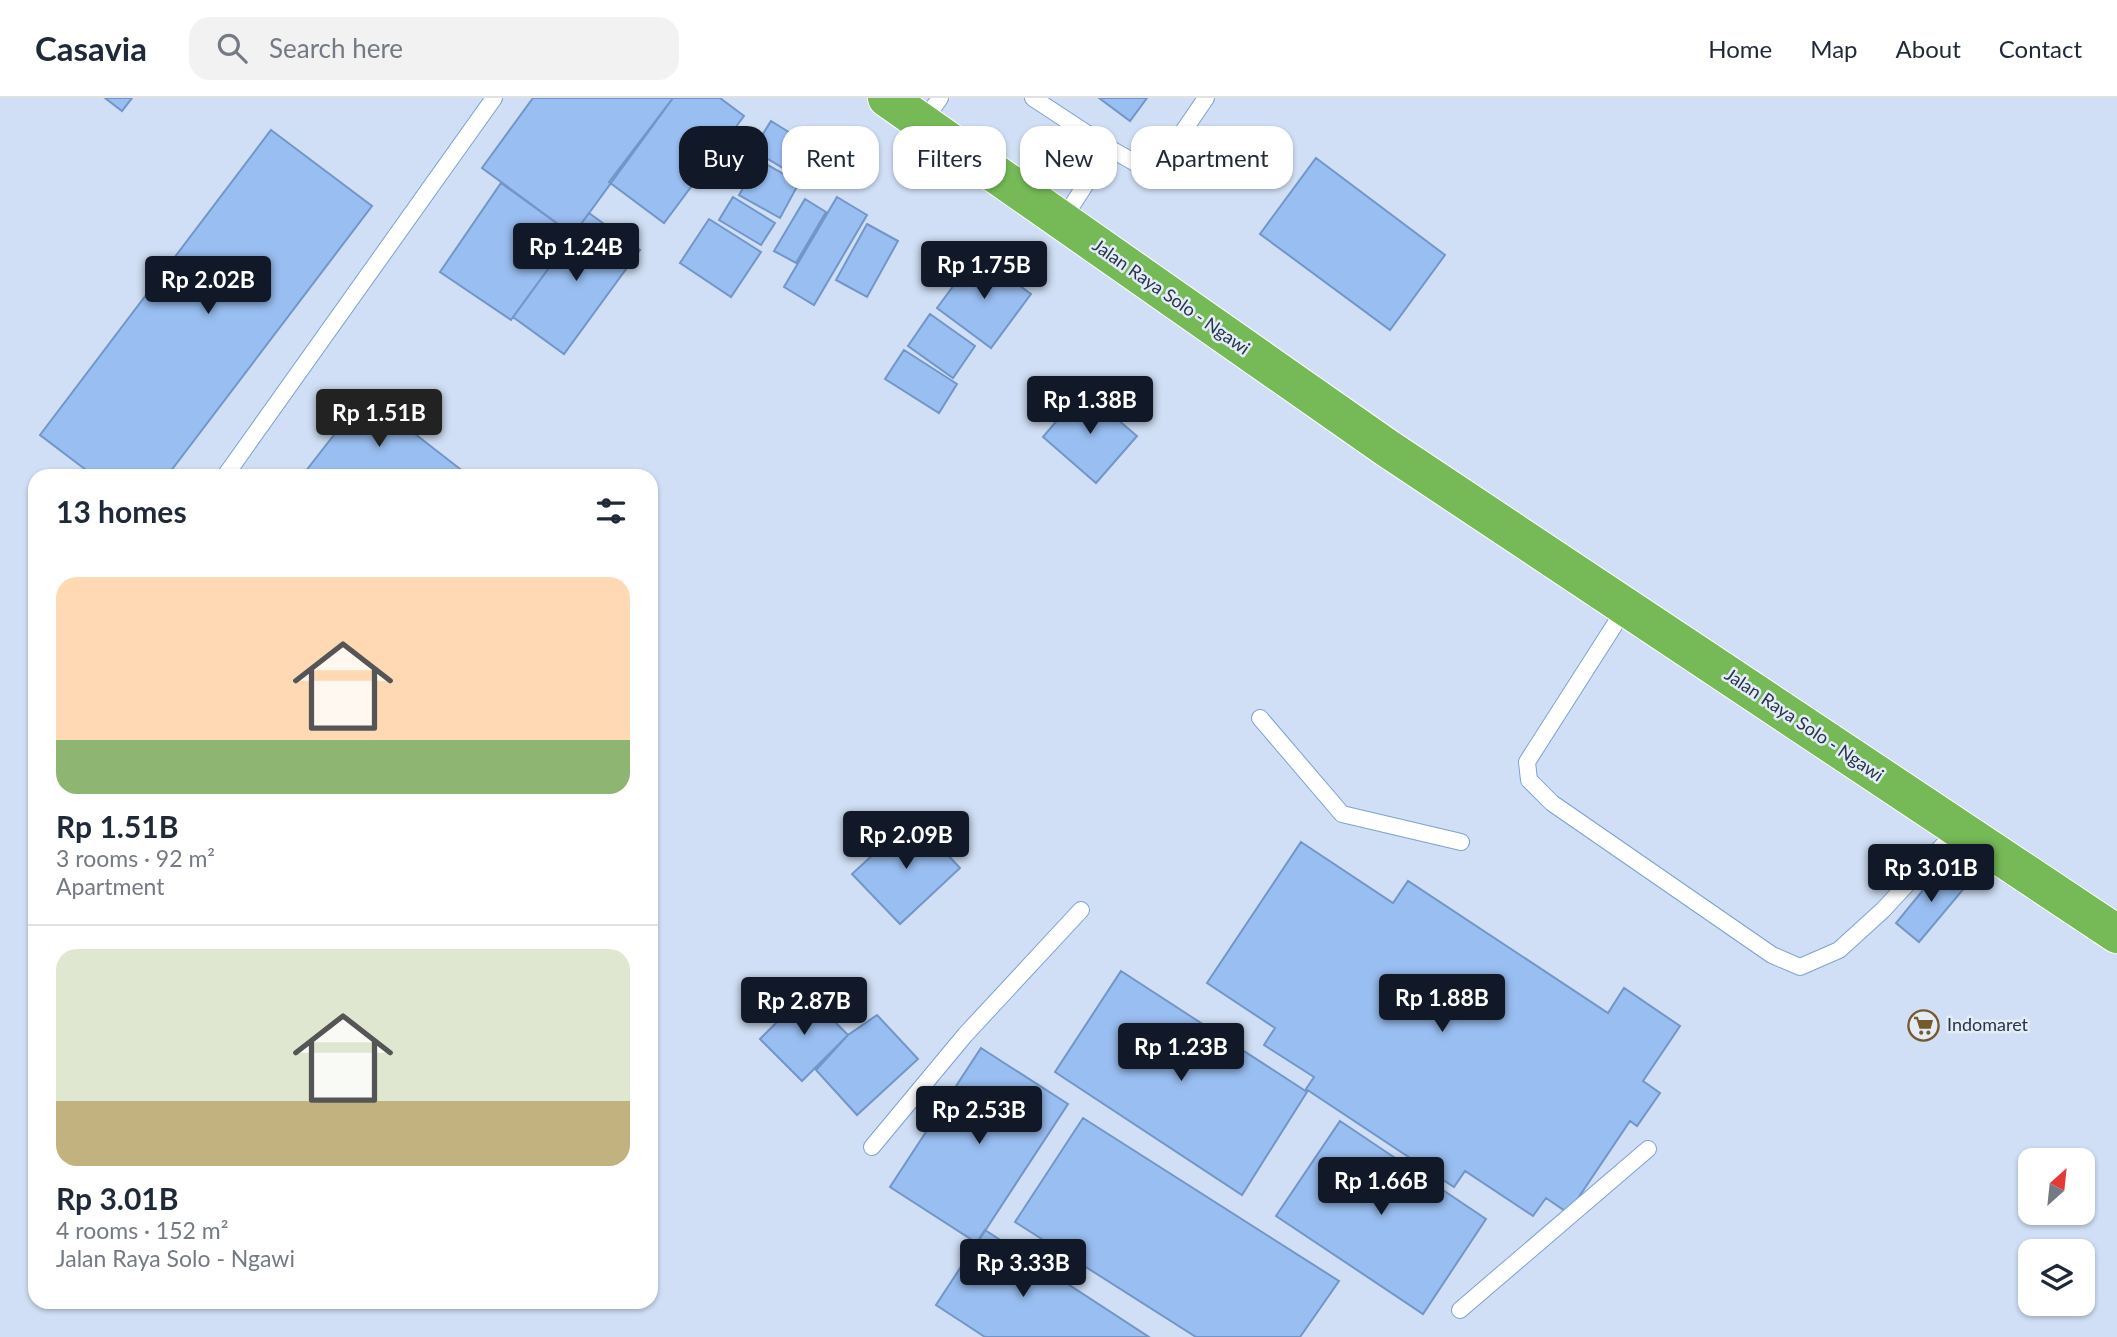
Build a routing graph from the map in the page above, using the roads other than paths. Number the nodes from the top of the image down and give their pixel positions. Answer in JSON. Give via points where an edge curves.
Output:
{"nodes":[{"id":1,"x":494,"y":98,"type":"edge"},
{"id":2,"x":887,"y":98,"type":"edge"},
{"id":3,"x":1033,"y":98,"type":"edge"},
{"id":4,"x":1206,"y":98,"type":"edge"},
{"id":5,"x":931,"y":110,"type":"edge"},
{"id":6,"x":1076,"y":126,"type":"edge"},
{"id":7,"x":1117,"y":153,"type":"edge"},
{"id":8,"x":1082,"y":189,"type":"edge"},
{"id":9,"x":1062,"y":220,"type":"junction"},
{"id":10,"x":230,"y":469,"type":"edge"},
{"id":11,"x":1626,"y":607,"type":"junction"},
{"id":12,"x":1261,"y":718,"type":"dead end"},
{"id":13,"x":1959,"y":828,"type":"junction"},
{"id":14,"x":1461,"y":842,"type":"dead end"},
{"id":15,"x":1081,"y":910,"type":"dead end"},
{"id":16,"x":2117,"y":934,"type":"edge"},
{"id":17,"x":872,"y":1147,"type":"dead end"},
{"id":18,"x":1648,"y":1149,"type":"dead end"},
{"id":19,"x":1460,"y":1310,"type":"dead end"}],
"edges":[{"from":1,"to":10,"type":"lane"},
{"from":2,"to":5,"type":"highway","name":"Jalan Raya Solo - Ngawi"},
{"from":3,"to":6,"type":"lane"},
{"from":4,"to":7,"type":"lane","via":[[1160,164],[1146,169]]},
{"from":5,"to":9,"type":"highway","name":"Jalan Raya Solo - Ngawi"},
{"from":8,"to":9,"type":"lane"},
{"from":9,"to":11,"type":"highway","name":"Jalan Raya Solo - Ngawi","via":[[1387,448]]},
{"from":11,"to":13,"type":"highway","name":"Jalan Raya Solo - Ngawi"},
{"from":11,"to":13,"type":"lane","via":[[1527,762],[1530,780],[1552,803],[1772,955],[1800,967],[1839,950]]},
{"from":12,"to":14,"type":"lane","via":[[1342,814]]},
{"from":13,"to":16,"type":"highway","name":"Jalan Raya Solo - Ngawi"},
{"from":15,"to":17,"type":"lane","via":[[965,1035]]},
{"from":18,"to":19,"type":"lane"}]}
